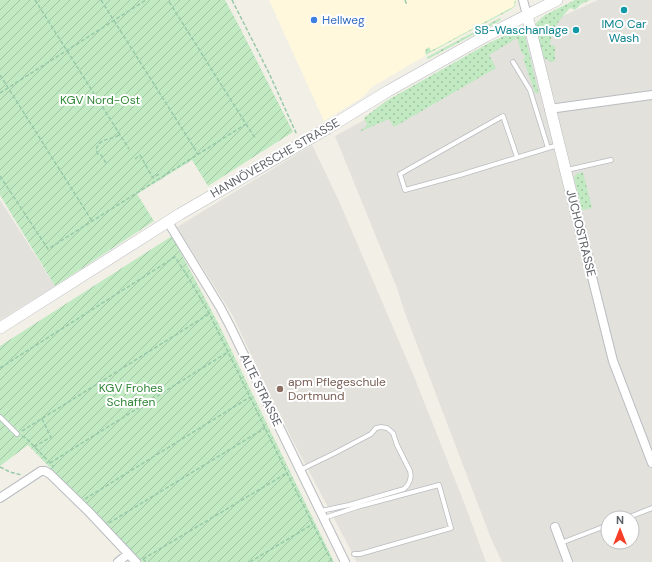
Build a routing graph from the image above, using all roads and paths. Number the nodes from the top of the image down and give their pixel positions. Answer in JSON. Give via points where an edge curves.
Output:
{"nodes":[{"id":1,"x":35,"y":0,"type":"edge"},
{"id":2,"x":101,"y":0,"type":"edge"},
{"id":3,"x":146,"y":0,"type":"edge"},
{"id":4,"x":168,"y":0,"type":"edge"},
{"id":5,"x":232,"y":0,"type":"edge"},
{"id":6,"x":405,"y":0,"type":"edge"},
{"id":7,"x":523,"y":0,"type":"edge"},
{"id":8,"x":557,"y":0,"type":"edge"},
{"id":9,"x":407,"y":5,"type":"dead end"},
{"id":10,"x":527,"y":15,"type":"junction"},
{"id":11,"x":114,"y":20,"type":"junction"},
{"id":12,"x":66,"y":50,"type":"junction"},
{"id":13,"x":513,"y":62,"type":"dead end"},
{"id":14,"x":0,"y":75,"type":"edge"},
{"id":15,"x":8,"y":88,"type":"junction"},
{"id":16,"x":0,"y":93,"type":"edge"},
{"id":17,"x":652,"y":95,"type":"edge"},
{"id":18,"x":549,"y":109,"type":"junction"},
{"id":19,"x":246,"y":124,"type":"junction"},
{"id":20,"x":120,"y":135,"type":"junction"},
{"id":21,"x":255,"y":138,"type":"dead end"},
{"id":22,"x":301,"y":144,"type":"junction"},
{"id":23,"x":553,"y":146,"type":"junction"},
{"id":24,"x":129,"y":149,"type":"dead end"},
{"id":25,"x":198,"y":154,"type":"junction"},
{"id":26,"x":517,"y":157,"type":"junction"},
{"id":27,"x":135,"y":159,"type":"dead end"},
{"id":28,"x":611,"y":160,"type":"dead end"},
{"id":29,"x":106,"y":164,"type":"dead end"},
{"id":30,"x":565,"y":170,"type":"junction"},
{"id":31,"x":159,"y":174,"type":"dead end"},
{"id":32,"x":0,"y":176,"type":"edge"},
{"id":33,"x":153,"y":178,"type":"junction"},
{"id":34,"x":151,"y":184,"type":"junction"},
{"id":35,"x":92,"y":221,"type":"junction"},
{"id":36,"x":168,"y":222,"type":"junction"},
{"id":37,"x":589,"y":265,"type":"joint"},
{"id":38,"x":209,"y":313,"type":"junction"},
{"id":39,"x":0,"y":328,"type":"edge"},
{"id":40,"x":228,"y":352,"type":"junction"},
{"id":41,"x":0,"y":368,"type":"edge"},
{"id":42,"x":250,"y":397,"type":"junction"},
{"id":43,"x":0,"y":417,"type":"edge"},
{"id":44,"x":42,"y":419,"type":"junction"},
{"id":45,"x":265,"y":428,"type":"junction"},
{"id":46,"x":17,"y":434,"type":"joint"},
{"id":47,"x":34,"y":446,"type":"dead end"},
{"id":48,"x":50,"y":463,"type":"dead end"},
{"id":49,"x":652,"y":463,"type":"edge"},
{"id":50,"x":0,"y":467,"type":"edge"},
{"id":51,"x":300,"y":470,"type":"junction"},
{"id":52,"x":287,"y":472,"type":"junction"},
{"id":53,"x":27,"y":481,"type":"junction"},
{"id":54,"x":0,"y":498,"type":"edge"},
{"id":55,"x":85,"y":499,"type":"dead end"},
{"id":56,"x":652,"y":508,"type":"edge"},
{"id":57,"x":640,"y":513,"type":"edge"},
{"id":58,"x":323,"y":515,"type":"junction"},
{"id":59,"x":109,"y":523,"type":"dead end"},
{"id":60,"x":313,"y":524,"type":"junction"},
{"id":61,"x":554,"y":526,"type":"dead end"},
{"id":62,"x":600,"y":528,"type":"edge"},
{"id":63,"x":561,"y":543,"type":"junction"},
{"id":64,"x":128,"y":554,"type":"junction"},
{"id":65,"x":354,"y":554,"type":"dead end"},
{"id":66,"x":139,"y":561,"type":"edge"},
{"id":67,"x":118,"y":562,"type":"edge"},
{"id":68,"x":250,"y":562,"type":"edge"},
{"id":69,"x":332,"y":562,"type":"edge"},
{"id":70,"x":345,"y":562,"type":"edge"},
{"id":71,"x":568,"y":562,"type":"edge"}],
"edges":[{"from":1,"to":12,"type":"path"},
{"from":2,"to":11,"type":"path"},
{"from":3,"to":11,"type":"path"},
{"from":4,"to":19,"type":"path"},
{"from":5,"to":22,"type":"path"},
{"from":6,"to":9,"type":"path"},
{"from":7,"to":10,"type":"street","name":"JUCHOSTRASSE"},
{"from":8,"to":10,"type":"main road","name":"HANNÖVERSCHE STRASSE"},
{"from":10,"to":18,"type":"main road","name":"JUCHOSTRASSE"},
{"from":10,"to":22,"type":"main road","name":"HANNÖVERSCHE STRASSE","via":[[427,68]]},
{"from":11,"to":12,"type":"path"},
{"from":11,"to":25,"type":"path"},
{"from":12,"to":15,"type":"path"},
{"from":12,"to":20,"type":"path"},
{"from":13,"to":23,"type":"lane","via":[[530,90]]},
{"from":14,"to":15,"type":"path"},
{"from":15,"to":16,"type":"path"},
{"from":15,"to":35,"type":"path"},
{"from":17,"to":18,"type":"street"},
{"from":18,"to":23,"type":"main road","name":"JUCHOSTRASSE"},
{"from":19,"to":21,"type":"path"},
{"from":19,"to":25,"type":"path"},
{"from":20,"to":24,"type":"path"},
{"from":20,"to":29,"type":"path","via":[[102,142],[96,150]]},
{"from":22,"to":36,"type":"main road","name":"HANNÖVERSCHE STRASSE"},
{"from":23,"to":26,"type":"lane"},
{"from":23,"to":30,"type":"main road","name":"JUCHOSTRASSE"},
{"from":25,"to":34,"type":"path"},
{"from":26,"to":26,"type":"lane","via":[[405,190],[400,174],[503,116]]},
{"from":27,"to":33,"type":"path","via":[[140,155]]},
{"from":28,"to":30,"type":"lane"},
{"from":30,"to":37,"type":"main road","name":"JUCHOSTRASSE"},
{"from":31,"to":33,"type":"path"},
{"from":32,"to":35,"type":"path","via":[[48,249]]},
{"from":33,"to":34,"type":"path"},
{"from":34,"to":35,"type":"path"},
{"from":36,"to":39,"type":"main road","name":"HANNÖVERSCHE STRASSE"},
{"from":36,"to":51,"type":"street","name":"ALTE STRASSE","via":[[230,326]]},
{"from":37,"to":49,"type":"street","name":"JUCHOSTRASSE","via":[[613,360]]},
{"from":38,"to":40,"type":"path"},
{"from":38,"to":41,"type":"path","via":[[175,257]]},
{"from":38,"to":44,"type":"path"},
{"from":40,"to":42,"type":"path"},
{"from":40,"to":48,"type":"path"},
{"from":42,"to":45,"type":"path"},
{"from":42,"to":55,"type":"path"},
{"from":43,"to":46,"type":"lane"},
{"from":44,"to":46,"type":"path"},
{"from":44,"to":47,"type":"path","via":[[51,437]]},
{"from":45,"to":52,"type":"path"},
{"from":45,"to":59,"type":"path"},
{"from":50,"to":53,"type":"path","via":[[22,475]]},
{"from":51,"to":58,"type":"street","name":"ALTE STRASSE"},
{"from":51,"to":58,"type":"lane","via":[[371,434],[376,428],[386,428],[395,436],[411,475],[407,487]]},
{"from":52,"to":60,"type":"path"},
{"from":52,"to":66,"type":"path"},
{"from":53,"to":54,"type":"street"},
{"from":53,"to":64,"type":"street","via":[[41,471],[50,474]]},
{"from":56,"to":57,"type":"lane"},
{"from":58,"to":65,"type":"lane","via":[[439,485],[451,528]]},
{"from":58,"to":70,"type":"street","name":"ALTE STRASSE"},
{"from":60,"to":68,"type":"path"},
{"from":60,"to":69,"type":"path"},
{"from":61,"to":63,"type":"street"},
{"from":62,"to":63,"type":"lane"},
{"from":63,"to":71,"type":"street"},
{"from":64,"to":66,"type":"street"},
{"from":64,"to":67,"type":"street"}]}
